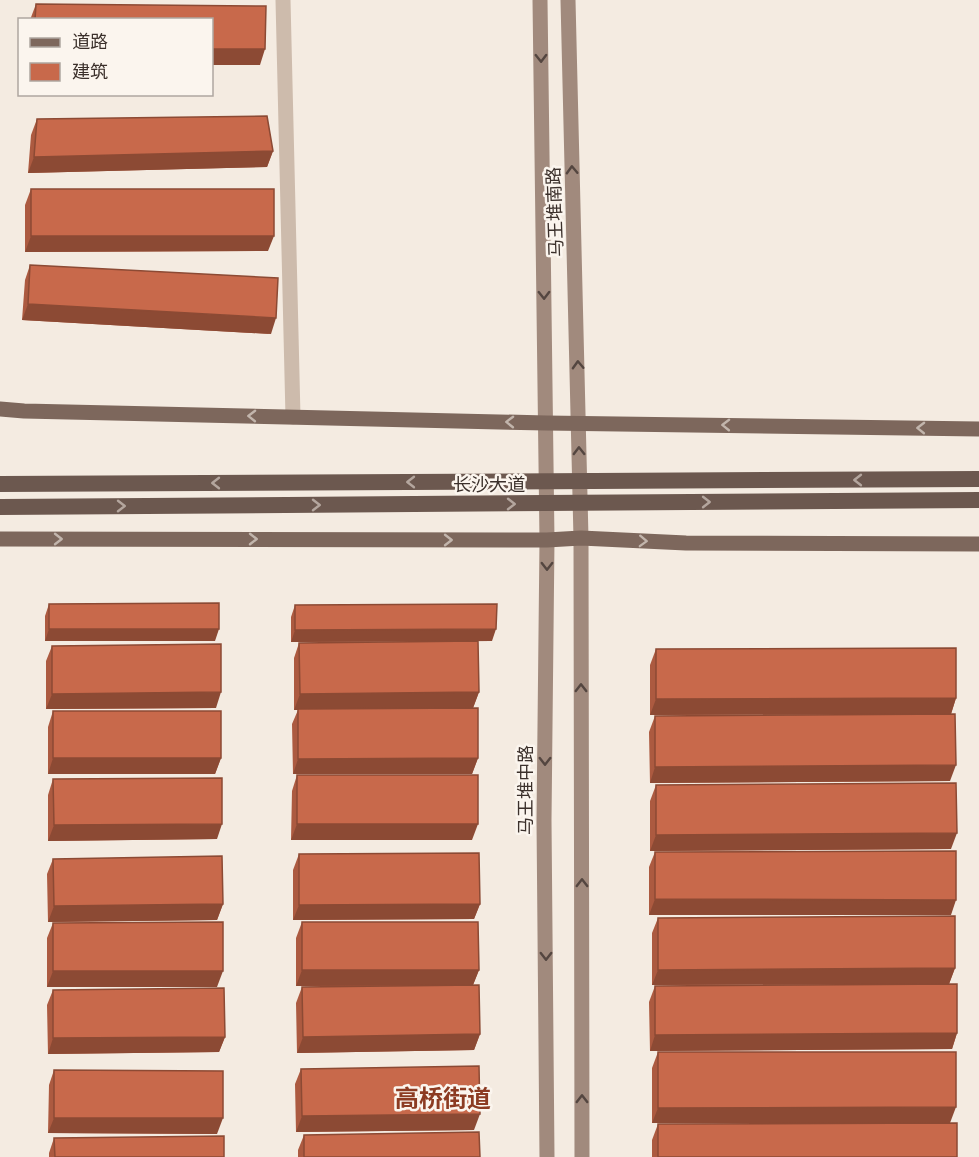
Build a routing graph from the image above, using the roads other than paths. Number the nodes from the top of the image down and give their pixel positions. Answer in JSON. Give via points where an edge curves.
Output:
{"nodes":[{"id":1,"x":283,"y":0,"type":"edge"},
{"id":2,"x":540,"y":0,"type":"edge"},
{"id":3,"x":568,"y":0,"type":"edge"},
{"id":4,"x":0,"y":409,"type":"edge"},
{"id":5,"x":293,"y":417,"type":"junction"},
{"id":6,"x":546,"y":423,"type":"junction"},
{"id":7,"x":579,"y":423,"type":"junction"},
{"id":8,"x":979,"y":429,"type":"edge"},
{"id":9,"x":979,"y":479,"type":"edge"},
{"id":10,"x":0,"y":484,"type":"edge"},
{"id":11,"x":979,"y":500,"type":"edge"},
{"id":12,"x":0,"y":507,"type":"edge"},
{"id":13,"x":0,"y":538,"type":"edge"},
{"id":14,"x":581,"y":538,"type":"junction"},
{"id":15,"x":547,"y":540,"type":"junction"},
{"id":16,"x":979,"y":544,"type":"edge"},
{"id":17,"x":547,"y":1157,"type":"edge"},
{"id":18,"x":582,"y":1157,"type":"edge"}],
"edges":[{"from":1,"to":5,"type":"street"},
{"from":2,"to":6,"type":"main road","name":"马王堆南路","one_way":true},
{"from":7,"to":3,"type":"main road","name":"马王堆南路","one_way":true},
{"from":5,"to":4,"type":"main road","one_way":true},
{"from":6,"to":5,"type":"main road","one_way":true},
{"from":6,"to":7,"type":"main road"},
{"from":6,"to":15,"type":"main road","name":"马王堆中路"},
{"from":8,"to":7,"type":"main road","one_way":true},
{"from":14,"to":7,"type":"main road","one_way":true},
{"from":9,"to":10,"type":"highway","name":"长沙大道","one_way":true,"bridge":true},
{"from":12,"to":11,"type":"highway","name":"长沙大道","one_way":true,"bridge":true},
{"from":13,"to":15,"type":"main road","one_way":true},
{"from":14,"to":15,"type":"main road"},
{"from":14,"to":16,"type":"main road","one_way":true,"via":[[686,543]]},
{"from":18,"to":14,"type":"main road","one_way":true},
{"from":15,"to":17,"type":"main road","name":"马王堆中路","one_way":true,"via":[[544,820]]}]}
